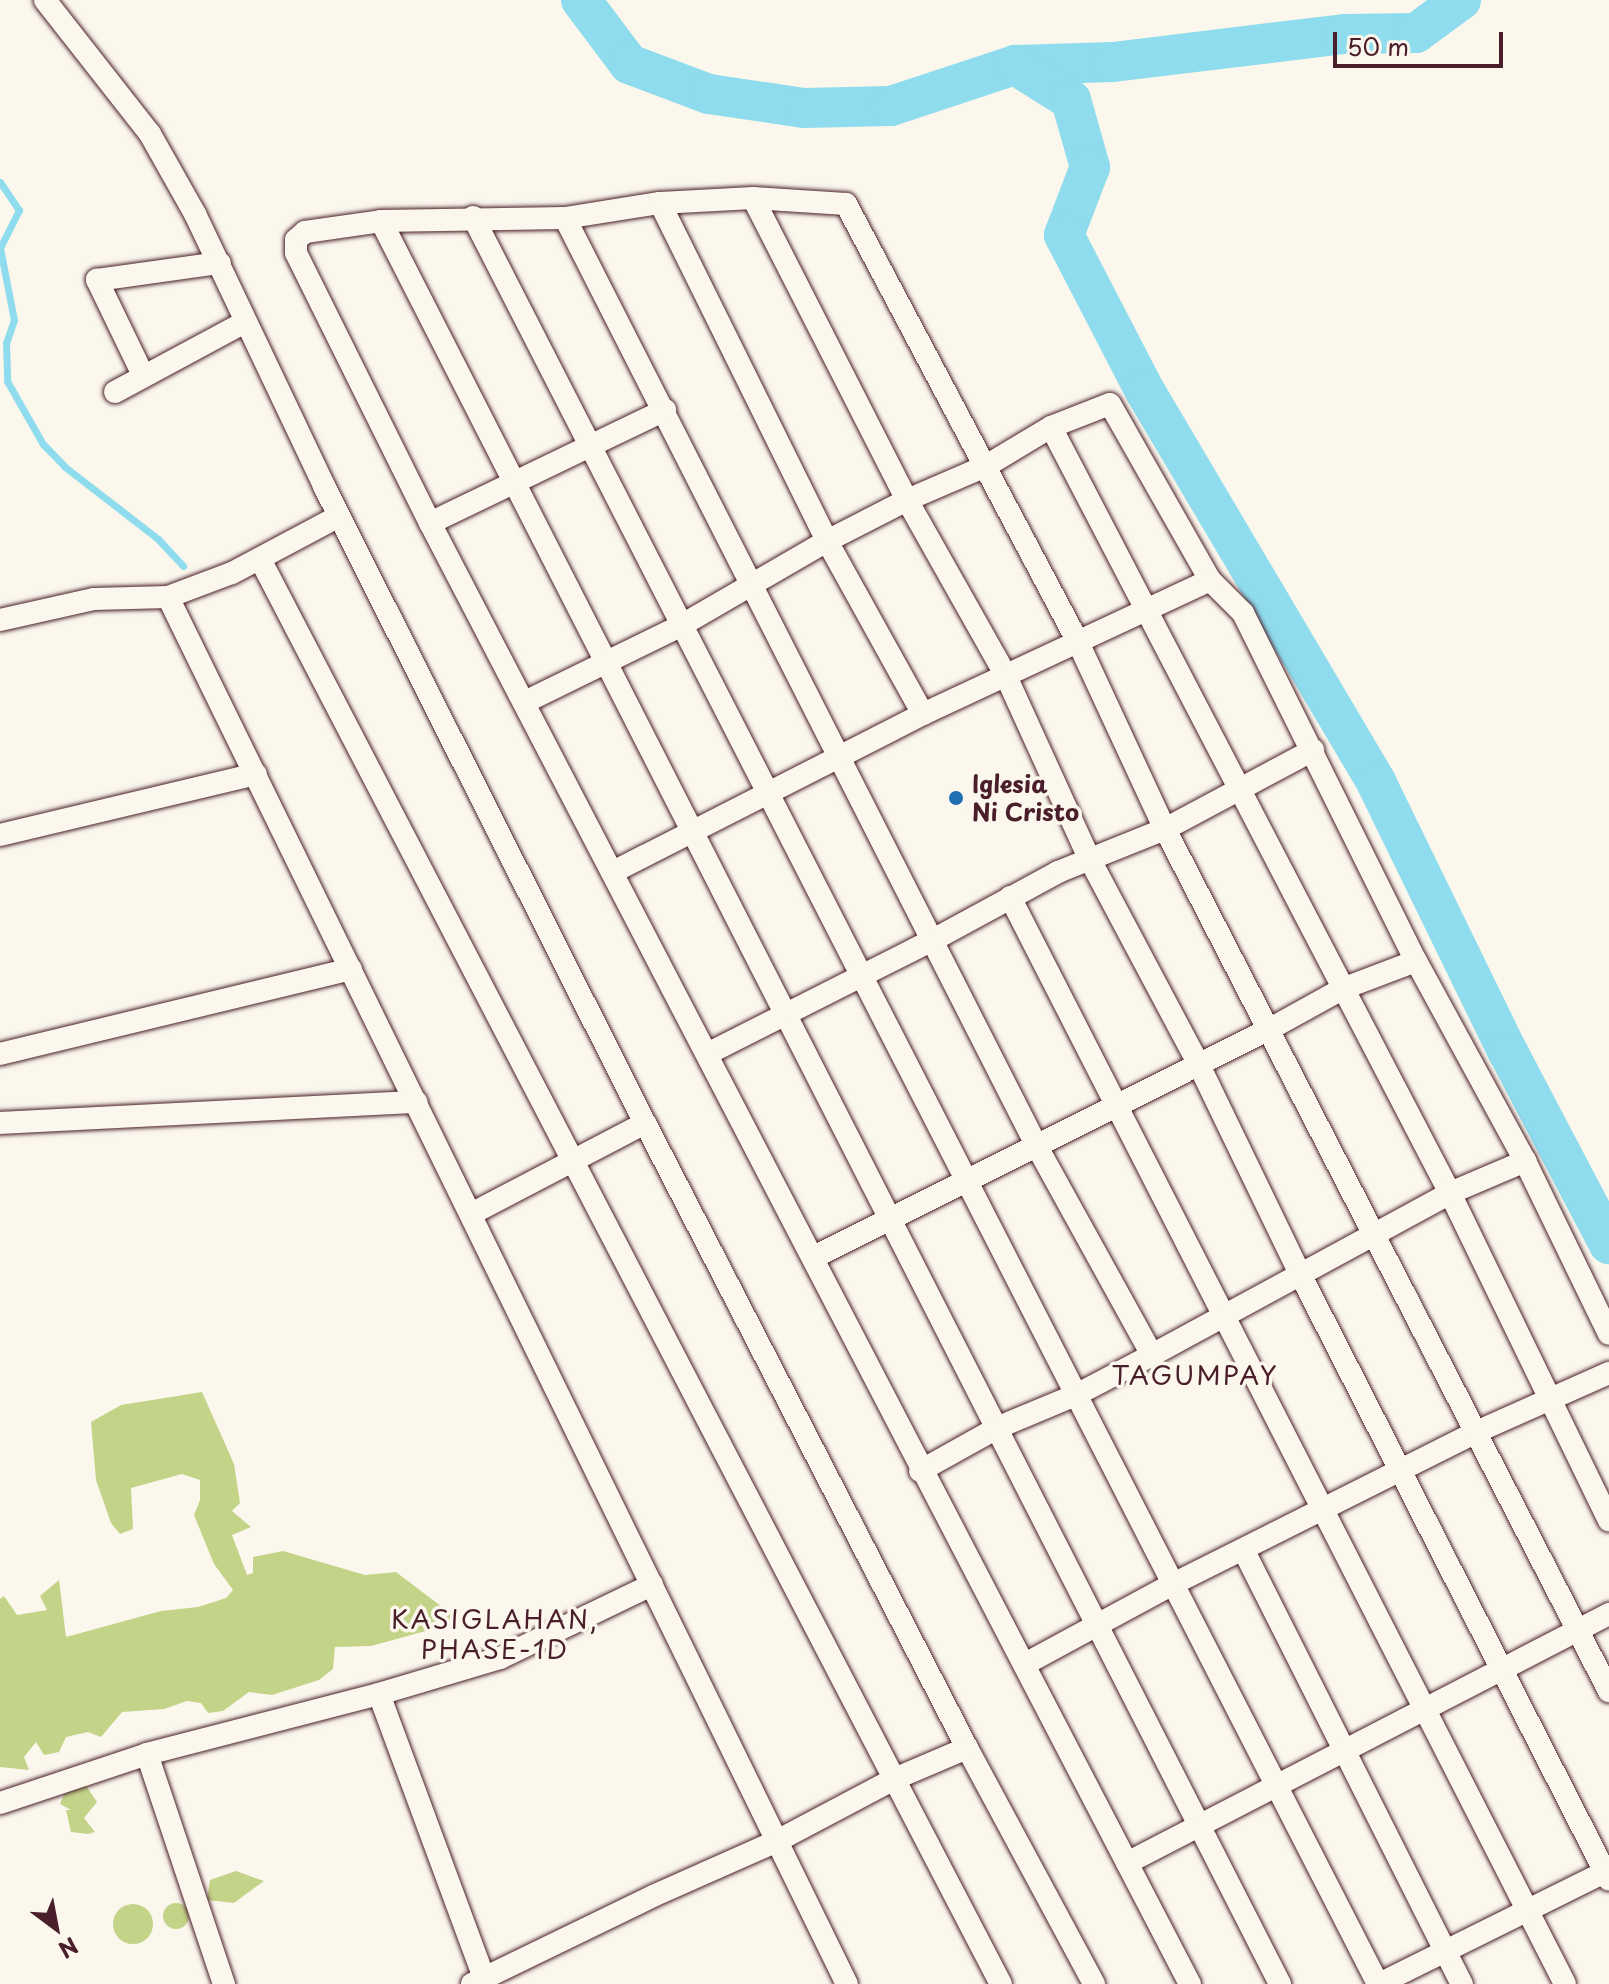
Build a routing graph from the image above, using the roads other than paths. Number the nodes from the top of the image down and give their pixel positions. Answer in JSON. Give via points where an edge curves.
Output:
{"nodes":[{"id":1,"x":45,"y":0,"type":"edge"},
{"id":2,"x":753,"y":198,"type":"junction"},
{"id":3,"x":660,"y":203,"type":"junction"},
{"id":4,"x":473,"y":217,"type":"junction"},
{"id":5,"x":565,"y":218,"type":"junction"},
{"id":6,"x":381,"y":221,"type":"junction"},
{"id":7,"x":220,"y":263,"type":"junction"},
{"id":8,"x":245,"y":322,"type":"junction"},
{"id":9,"x":143,"y":375,"type":"junction"},
{"id":10,"x":115,"y":392,"type":"dead end"},
{"id":11,"x":665,"y":410,"type":"junction"},
{"id":12,"x":1051,"y":427,"type":"junction"},
{"id":13,"x":591,"y":443,"type":"junction"},
{"id":14,"x":986,"y":466,"type":"junction"},
{"id":15,"x":513,"y":481,"type":"junction"},
{"id":16,"x":907,"y":500,"type":"junction"},
{"id":17,"x":339,"y":516,"type":"junction"},
{"id":18,"x":430,"y":523,"type":"junction"},
{"id":19,"x":827,"y":541,"type":"junction"},
{"id":20,"x":260,"y":559,"type":"junction"},
{"id":21,"x":1210,"y":580,"type":"junction"},
{"id":22,"x":754,"y":585,"type":"junction"},
{"id":23,"x":168,"y":597,"type":"junction"},
{"id":24,"x":1147,"y":606,"type":"junction"},
{"id":25,"x":0,"y":620,"type":"edge"},
{"id":26,"x":682,"y":625,"type":"junction"},
{"id":27,"x":1078,"y":642,"type":"junction"},
{"id":28,"x":606,"y":660,"type":"junction"},
{"id":29,"x":1006,"y":676,"type":"junction"},
{"id":30,"x":525,"y":702,"type":"junction"},
{"id":31,"x":923,"y":714,"type":"junction"},
{"id":32,"x":1313,"y":750,"type":"junction"},
{"id":33,"x":841,"y":754,"type":"junction"},
{"id":34,"x":256,"y":774,"type":"junction"},
{"id":35,"x":1238,"y":790,"type":"junction"},
{"id":36,"x":769,"y":793,"type":"junction"},
{"id":37,"x":1165,"y":829,"type":"junction"},
{"id":38,"x":691,"y":832,"type":"junction"},
{"id":39,"x":0,"y":835,"type":"edge"},
{"id":40,"x":1089,"y":858,"type":"junction"},
{"id":41,"x":613,"y":872,"type":"junction"},
{"id":42,"x":1010,"y":897,"type":"junction"},
{"id":43,"x":933,"y":940,"type":"junction"},
{"id":44,"x":1416,"y":961,"type":"junction"},
{"id":45,"x":351,"y":969,"type":"junction"},
{"id":46,"x":861,"y":974,"type":"junction"},
{"id":47,"x":1342,"y":989,"type":"junction"},
{"id":48,"x":785,"y":1013,"type":"junction"},
{"id":49,"x":1268,"y":1030,"type":"junction"},
{"id":50,"x":0,"y":1054,"type":"edge"},
{"id":51,"x":707,"y":1054,"type":"junction"},
{"id":52,"x":1198,"y":1063,"type":"junction"},
{"id":53,"x":416,"y":1102,"type":"junction"},
{"id":54,"x":1119,"y":1105,"type":"junction"},
{"id":55,"x":0,"y":1123,"type":"edge"},
{"id":56,"x":645,"y":1123,"type":"junction"},
{"id":57,"x":1035,"y":1143,"type":"junction"},
{"id":58,"x":1525,"y":1161,"type":"junction"},
{"id":59,"x":573,"y":1163,"type":"junction"},
{"id":60,"x":966,"y":1180,"type":"junction"},
{"id":61,"x":1450,"y":1193,"type":"junction"},
{"id":62,"x":471,"y":1214,"type":"junction"},
{"id":63,"x":891,"y":1218,"type":"junction"},
{"id":64,"x":1373,"y":1236,"type":"junction"},
{"id":65,"x":814,"y":1257,"type":"junction"},
{"id":66,"x":1299,"y":1272,"type":"junction"},
{"id":67,"x":1226,"y":1313,"type":"junction"},
{"id":68,"x":1609,"y":1334,"type":"edge"},
{"id":69,"x":1152,"y":1355,"type":"junction"},
{"id":70,"x":1609,"y":1373,"type":"edge"},
{"id":71,"x":1078,"y":1394,"type":"junction"},
{"id":72,"x":1549,"y":1397,"type":"junction"},
{"id":73,"x":999,"y":1427,"type":"junction"},
{"id":74,"x":1474,"y":1433,"type":"junction"},
{"id":75,"x":920,"y":1471,"type":"junction"},
{"id":76,"x":1401,"y":1471,"type":"junction"},
{"id":77,"x":1322,"y":1511,"type":"junction"},
{"id":78,"x":1609,"y":1520,"type":"edge"},
{"id":79,"x":1244,"y":1551,"type":"junction"},
{"id":80,"x":652,"y":1585,"type":"junction"},
{"id":81,"x":1171,"y":1585,"type":"junction"},
{"id":82,"x":1609,"y":1614,"type":"edge"},
{"id":83,"x":1097,"y":1625,"type":"junction"},
{"id":84,"x":1579,"y":1631,"type":"junction"},
{"id":85,"x":1025,"y":1664,"type":"junction"},
{"id":86,"x":1502,"y":1669,"type":"junction"},
{"id":87,"x":1609,"y":1691,"type":"edge"},
{"id":88,"x":379,"y":1694,"type":"junction"},
{"id":89,"x":1425,"y":1708,"type":"junction"},
{"id":90,"x":967,"y":1748,"type":"junction"},
{"id":91,"x":1344,"y":1750,"type":"junction"},
{"id":92,"x":147,"y":1754,"type":"junction"},
{"id":93,"x":894,"y":1779,"type":"junction"},
{"id":94,"x":1276,"y":1785,"type":"junction"},
{"id":95,"x":0,"y":1803,"type":"edge"},
{"id":96,"x":1199,"y":1825,"type":"junction"},
{"id":97,"x":777,"y":1841,"type":"junction"},
{"id":98,"x":1127,"y":1863,"type":"junction"},
{"id":99,"x":1608,"y":1874,"type":"edge"},
{"id":100,"x":1528,"y":1910,"type":"junction"},
{"id":101,"x":1444,"y":1949,"type":"junction"},
{"id":102,"x":478,"y":1982,"type":"edge"},
{"id":103,"x":224,"y":1984,"type":"edge"},
{"id":104,"x":847,"y":1984,"type":"edge"},
{"id":105,"x":1001,"y":1984,"type":"edge"},
{"id":106,"x":1094,"y":1984,"type":"edge"},
{"id":107,"x":1190,"y":1984,"type":"edge"},
{"id":108,"x":1280,"y":1984,"type":"edge"},
{"id":109,"x":1378,"y":1984,"type":"edge"},
{"id":110,"x":1462,"y":1984,"type":"edge"},
{"id":111,"x":1565,"y":1984,"type":"edge"}],
"edges":[{"from":1,"to":7,"type":"street","via":[[150,134]]},
{"from":2,"to":3,"type":"street"},
{"from":2,"to":14,"type":"street","via":[[846,204]]},
{"from":2,"to":16,"type":"street"},
{"from":3,"to":5,"type":"street"},
{"from":3,"to":19,"type":"street"},
{"from":4,"to":5,"type":"street"},
{"from":4,"to":6,"type":"street"},
{"from":4,"to":13,"type":"street"},
{"from":5,"to":11,"type":"street"},
{"from":6,"to":15,"type":"street"},
{"from":6,"to":18,"type":"street","via":[[305,232],[295,249]]},
{"from":7,"to":8,"type":"street"},
{"from":7,"to":9,"type":"street","via":[[97,280]]},
{"from":8,"to":9,"type":"street"},
{"from":8,"to":17,"type":"street"},
{"from":9,"to":10,"type":"street"},
{"from":11,"to":13,"type":"street"},
{"from":11,"to":22,"type":"street"},
{"from":12,"to":14,"type":"street"},
{"from":12,"to":21,"type":"street","via":[[1110,404]]},
{"from":12,"to":24,"type":"street"},
{"from":13,"to":15,"type":"street"},
{"from":13,"to":26,"type":"street"},
{"from":14,"to":16,"type":"street"},
{"from":14,"to":27,"type":"street"},
{"from":15,"to":18,"type":"street"},
{"from":15,"to":28,"type":"street"},
{"from":16,"to":19,"type":"street"},
{"from":16,"to":29,"type":"street"},
{"from":17,"to":20,"type":"street"},
{"from":17,"to":56,"type":"street"},
{"from":18,"to":30,"type":"street"},
{"from":19,"to":22,"type":"street"},
{"from":19,"to":31,"type":"street"},
{"from":20,"to":23,"type":"street"},
{"from":20,"to":59,"type":"street"},
{"from":21,"to":24,"type":"street"},
{"from":21,"to":32,"type":"street","via":[[1243,613]]},
{"from":22,"to":26,"type":"street"},
{"from":22,"to":33,"type":"street"},
{"from":23,"to":25,"type":"street","via":[[94,599]]},
{"from":23,"to":34,"type":"street"},
{"from":24,"to":27,"type":"street"},
{"from":24,"to":35,"type":"street"},
{"from":26,"to":28,"type":"street"},
{"from":26,"to":36,"type":"street"},
{"from":27,"to":29,"type":"street"},
{"from":27,"to":37,"type":"street"},
{"from":28,"to":30,"type":"street"},
{"from":28,"to":38,"type":"street"},
{"from":29,"to":31,"type":"street"},
{"from":29,"to":40,"type":"street"},
{"from":30,"to":41,"type":"street"},
{"from":31,"to":33,"type":"street"},
{"from":32,"to":35,"type":"street"},
{"from":32,"to":44,"type":"street"},
{"from":33,"to":36,"type":"street"},
{"from":33,"to":43,"type":"street"},
{"from":34,"to":39,"type":"street"},
{"from":34,"to":45,"type":"street"},
{"from":35,"to":37,"type":"street"},
{"from":35,"to":47,"type":"street"},
{"from":36,"to":38,"type":"street"},
{"from":36,"to":46,"type":"street"},
{"from":37,"to":40,"type":"street"},
{"from":37,"to":49,"type":"street"},
{"from":38,"to":41,"type":"street"},
{"from":38,"to":48,"type":"street"},
{"from":40,"to":42,"type":"street"},
{"from":40,"to":52,"type":"street"},
{"from":41,"to":51,"type":"street"},
{"from":42,"to":43,"type":"street"},
{"from":42,"to":54,"type":"street"},
{"from":43,"to":46,"type":"street"},
{"from":43,"to":57,"type":"street"},
{"from":44,"to":47,"type":"street"},
{"from":44,"to":58,"type":"street"},
{"from":45,"to":50,"type":"street"},
{"from":45,"to":53,"type":"street"},
{"from":46,"to":48,"type":"street"},
{"from":46,"to":60,"type":"street"},
{"from":47,"to":49,"type":"street"},
{"from":47,"to":61,"type":"street"},
{"from":48,"to":51,"type":"street"},
{"from":48,"to":63,"type":"street"},
{"from":49,"to":52,"type":"street"},
{"from":49,"to":64,"type":"street"},
{"from":51,"to":65,"type":"street"},
{"from":52,"to":54,"type":"street"},
{"from":52,"to":66,"type":"street"},
{"from":53,"to":55,"type":"street"},
{"from":53,"to":62,"type":"street"},
{"from":54,"to":57,"type":"street"},
{"from":54,"to":67,"type":"street"},
{"from":56,"to":59,"type":"street"},
{"from":56,"to":90,"type":"street"},
{"from":57,"to":60,"type":"street"},
{"from":57,"to":69,"type":"street"},
{"from":58,"to":61,"type":"street"},
{"from":58,"to":68,"type":"street"},
{"from":59,"to":62,"type":"street"},
{"from":59,"to":93,"type":"street"},
{"from":60,"to":63,"type":"street"},
{"from":60,"to":71,"type":"street"},
{"from":61,"to":64,"type":"street"},
{"from":61,"to":72,"type":"street"},
{"from":62,"to":80,"type":"street"},
{"from":63,"to":65,"type":"street"},
{"from":63,"to":73,"type":"street"},
{"from":64,"to":66,"type":"street"},
{"from":64,"to":74,"type":"street"},
{"from":65,"to":75,"type":"street"},
{"from":66,"to":67,"type":"street"},
{"from":66,"to":76,"type":"street"},
{"from":67,"to":69,"type":"street"},
{"from":67,"to":77,"type":"street"},
{"from":69,"to":71,"type":"street"},
{"from":70,"to":72,"type":"street"},
{"from":71,"to":73,"type":"street"},
{"from":71,"to":81,"type":"street"},
{"from":72,"to":74,"type":"street"},
{"from":72,"to":78,"type":"street"},
{"from":73,"to":75,"type":"street"},
{"from":73,"to":83,"type":"street"},
{"from":74,"to":76,"type":"street"},
{"from":74,"to":84,"type":"street"},
{"from":75,"to":85,"type":"street"},
{"from":76,"to":77,"type":"street"},
{"from":76,"to":86,"type":"street"},
{"from":77,"to":79,"type":"street"},
{"from":77,"to":89,"type":"street"},
{"from":79,"to":81,"type":"street"},
{"from":79,"to":91,"type":"street"},
{"from":80,"to":88,"type":"street","via":[[500,1658]]},
{"from":80,"to":97,"type":"street"},
{"from":81,"to":83,"type":"street"},
{"from":81,"to":94,"type":"street"},
{"from":82,"to":84,"type":"street"},
{"from":83,"to":85,"type":"street"},
{"from":83,"to":96,"type":"street"},
{"from":84,"to":86,"type":"street"},
{"from":84,"to":87,"type":"street"},
{"from":85,"to":98,"type":"street"},
{"from":86,"to":89,"type":"street"},
{"from":86,"to":99,"type":"street"},
{"from":88,"to":92,"type":"street"},
{"from":88,"to":102,"type":"street"},
{"from":89,"to":91,"type":"street"},
{"from":89,"to":100,"type":"street"},
{"from":90,"to":93,"type":"street"},
{"from":90,"to":106,"type":"street"},
{"from":91,"to":94,"type":"street"},
{"from":91,"to":101,"type":"street"},
{"from":92,"to":95,"type":"street"},
{"from":92,"to":103,"type":"street"},
{"from":93,"to":97,"type":"street"},
{"from":93,"to":105,"type":"street"},
{"from":94,"to":96,"type":"street"},
{"from":94,"to":109,"type":"street"},
{"from":96,"to":98,"type":"street"},
{"from":96,"to":108,"type":"street"},
{"from":97,"to":102,"type":"street"},
{"from":97,"to":104,"type":"street"},
{"from":98,"to":107,"type":"street"},
{"from":99,"to":100,"type":"street"},
{"from":100,"to":101,"type":"street"},
{"from":100,"to":111,"type":"street"},
{"from":101,"to":109,"type":"street"},
{"from":101,"to":110,"type":"street"}]}
